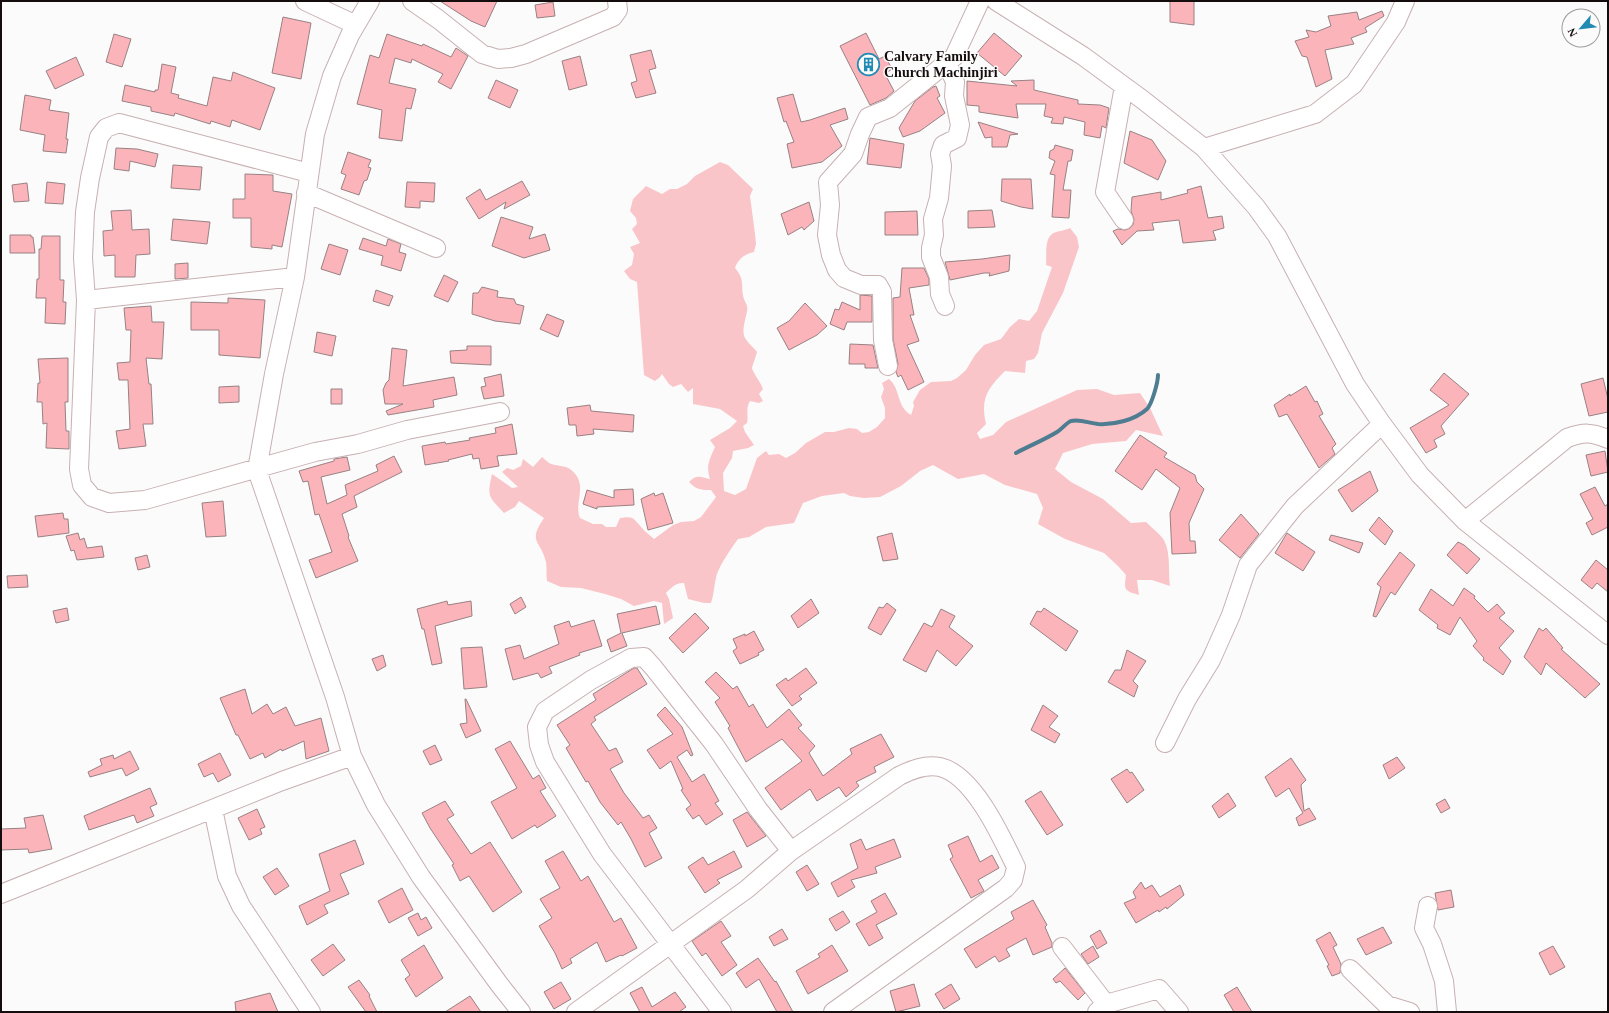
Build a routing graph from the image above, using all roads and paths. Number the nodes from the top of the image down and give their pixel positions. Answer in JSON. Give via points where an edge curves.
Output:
{"nodes":[{"id":1,"x":305,"y":1,"type":"edge"},
{"id":2,"x":370,"y":1,"type":"edge"},
{"id":3,"x":412,"y":1,"type":"edge"},
{"id":4,"x":617,"y":1,"type":"edge"},
{"id":5,"x":980,"y":1,"type":"edge"},
{"id":6,"x":996,"y":1,"type":"edge"},
{"id":7,"x":1406,"y":1,"type":"edge"},
{"id":8,"x":356,"y":25,"type":"junction"},
{"id":9,"x":947,"y":63,"type":"junction"},
{"id":10,"x":1124,"y":86,"type":"junction"},
{"id":11,"x":1204,"y":148,"type":"junction"},
{"id":12,"x":309,"y":173,"type":"junction"},
{"id":13,"x":306,"y":193,"type":"junction"},
{"id":14,"x":1124,"y":220,"type":"dead end"},
{"id":15,"x":436,"y":248,"type":"dead end"},
{"id":16,"x":295,"y":277,"type":"junction"},
{"id":17,"x":86,"y":300,"type":"junction"},
{"id":18,"x":945,"y":306,"type":"dead end"},
{"id":19,"x":888,"y":366,"type":"dead end"},
{"id":20,"x":500,"y":412,"type":"dead end"},
{"id":21,"x":1382,"y":424,"type":"junction"},
{"id":22,"x":1608,"y":439,"type":"edge"},
{"id":23,"x":257,"y":470,"type":"junction"},
{"id":24,"x":1465,"y":521,"type":"junction"},
{"id":25,"x":1608,"y":635,"type":"edge"},
{"id":26,"x":1165,"y":743,"type":"dead end"},
{"id":27,"x":352,"y":756,"type":"junction"},
{"id":28,"x":213,"y":809,"type":"junction"},
{"id":29,"x":791,"y":851,"type":"junction"},
{"id":30,"x":1,"y":894,"type":"edge"},
{"id":31,"x":1428,"y":906,"type":"dead end"},
{"id":32,"x":670,"y":944,"type":"junction"},
{"id":33,"x":1062,"y":947,"type":"dead end"},
{"id":34,"x":1350,"y":969,"type":"dead end"},
{"id":35,"x":1101,"y":1008,"type":"edge"},
{"id":36,"x":311,"y":1012,"type":"edge"},
{"id":37,"x":521,"y":1012,"type":"edge"},
{"id":38,"x":576,"y":1012,"type":"edge"},
{"id":39,"x":722,"y":1012,"type":"edge"},
{"id":40,"x":833,"y":1012,"type":"edge"},
{"id":41,"x":1179,"y":1012,"type":"edge"},
{"id":42,"x":1410,"y":1012,"type":"edge"},
{"id":43,"x":1446,"y":1012,"type":"edge"}],
"edges":[{"from":1,"to":8,"type":"street"},
{"from":2,"to":8,"type":"street"},
{"from":3,"to":4,"type":"street","via":[[482,54],[498,59],[526,54],[612,17],[618,10]]},
{"from":5,"to":9,"type":"street","via":[[954,57]]},
{"from":6,"to":10,"type":"street","via":[[1083,56]]},
{"from":7,"to":11,"type":"street","via":[[1396,22],[1354,84],[1315,114]]},
{"from":8,"to":12,"type":"street","via":[[332,76],[315,134]]},
{"from":9,"to":18,"type":"street","via":[[955,82],[954,96],[960,125],[957,138],[943,146],[940,154],[941,185],[932,219],[934,235],[931,248],[940,294]]},
{"from":9,"to":19,"type":"street","via":[[890,108],[868,117],[853,154],[828,182],[830,205],[827,235],[831,255],[844,278],[861,285],[878,284],[882,292],[883,340]]},
{"from":10,"to":11,"type":"street"},
{"from":10,"to":14,"type":"street","via":[[1105,192]]},
{"from":11,"to":21,"type":"street","via":[[1256,207],[1274,232],[1355,384]]},
{"from":12,"to":13,"type":"street"},
{"from":12,"to":17,"type":"street","via":[[119,124],[106,128],[99,137],[84,212],[83,258]]},
{"from":13,"to":15,"type":"street"},
{"from":13,"to":16,"type":"street"},
{"from":16,"to":17,"type":"street"},
{"from":16,"to":23,"type":"street"},
{"from":17,"to":23,"type":"street","via":[[79,469],[82,485],[92,497],[109,503],[145,500]]},
{"from":20,"to":23,"type":"street","via":[[407,430],[358,444],[315,452]]},
{"from":21,"to":24,"type":"street","via":[[1420,475]]},
{"from":21,"to":26,"type":"street","via":[[1295,506],[1248,565],[1231,615],[1211,660],[1187,699]]},
{"from":22,"to":24,"type":"street","via":[[1597,434],[1583,433],[1567,438]]},
{"from":23,"to":27,"type":"street"},
{"from":24,"to":25,"type":"street"},
{"from":27,"to":28,"type":"street"},
{"from":27,"to":37,"type":"street","via":[[376,806],[421,877]]},
{"from":28,"to":30,"type":"street"},
{"from":28,"to":36,"type":"street","via":[[227,876],[234,892]]},
{"from":29,"to":32,"type":"street","via":[[747,889]]},
{"from":29,"to":32,"type":"street","via":[[758,809],[714,744],[644,657],[631,658],[591,680],[545,711],[537,727],[539,745],[545,762],[602,854]]},
{"from":29,"to":40,"type":"street","via":[[899,776],[918,768],[940,767],[954,773],[966,783],[987,811],[1016,867],[1013,880],[1006,888]]},
{"from":31,"to":43,"type":"street","via":[[1424,928],[1444,981]]},
{"from":32,"to":38,"type":"street"},
{"from":32,"to":39,"type":"street"},
{"from":33,"to":35,"type":"street"},
{"from":34,"to":42,"type":"street","via":[[1387,1005]]},
{"from":35,"to":41,"type":"street","via":[[1159,989]]}]}
